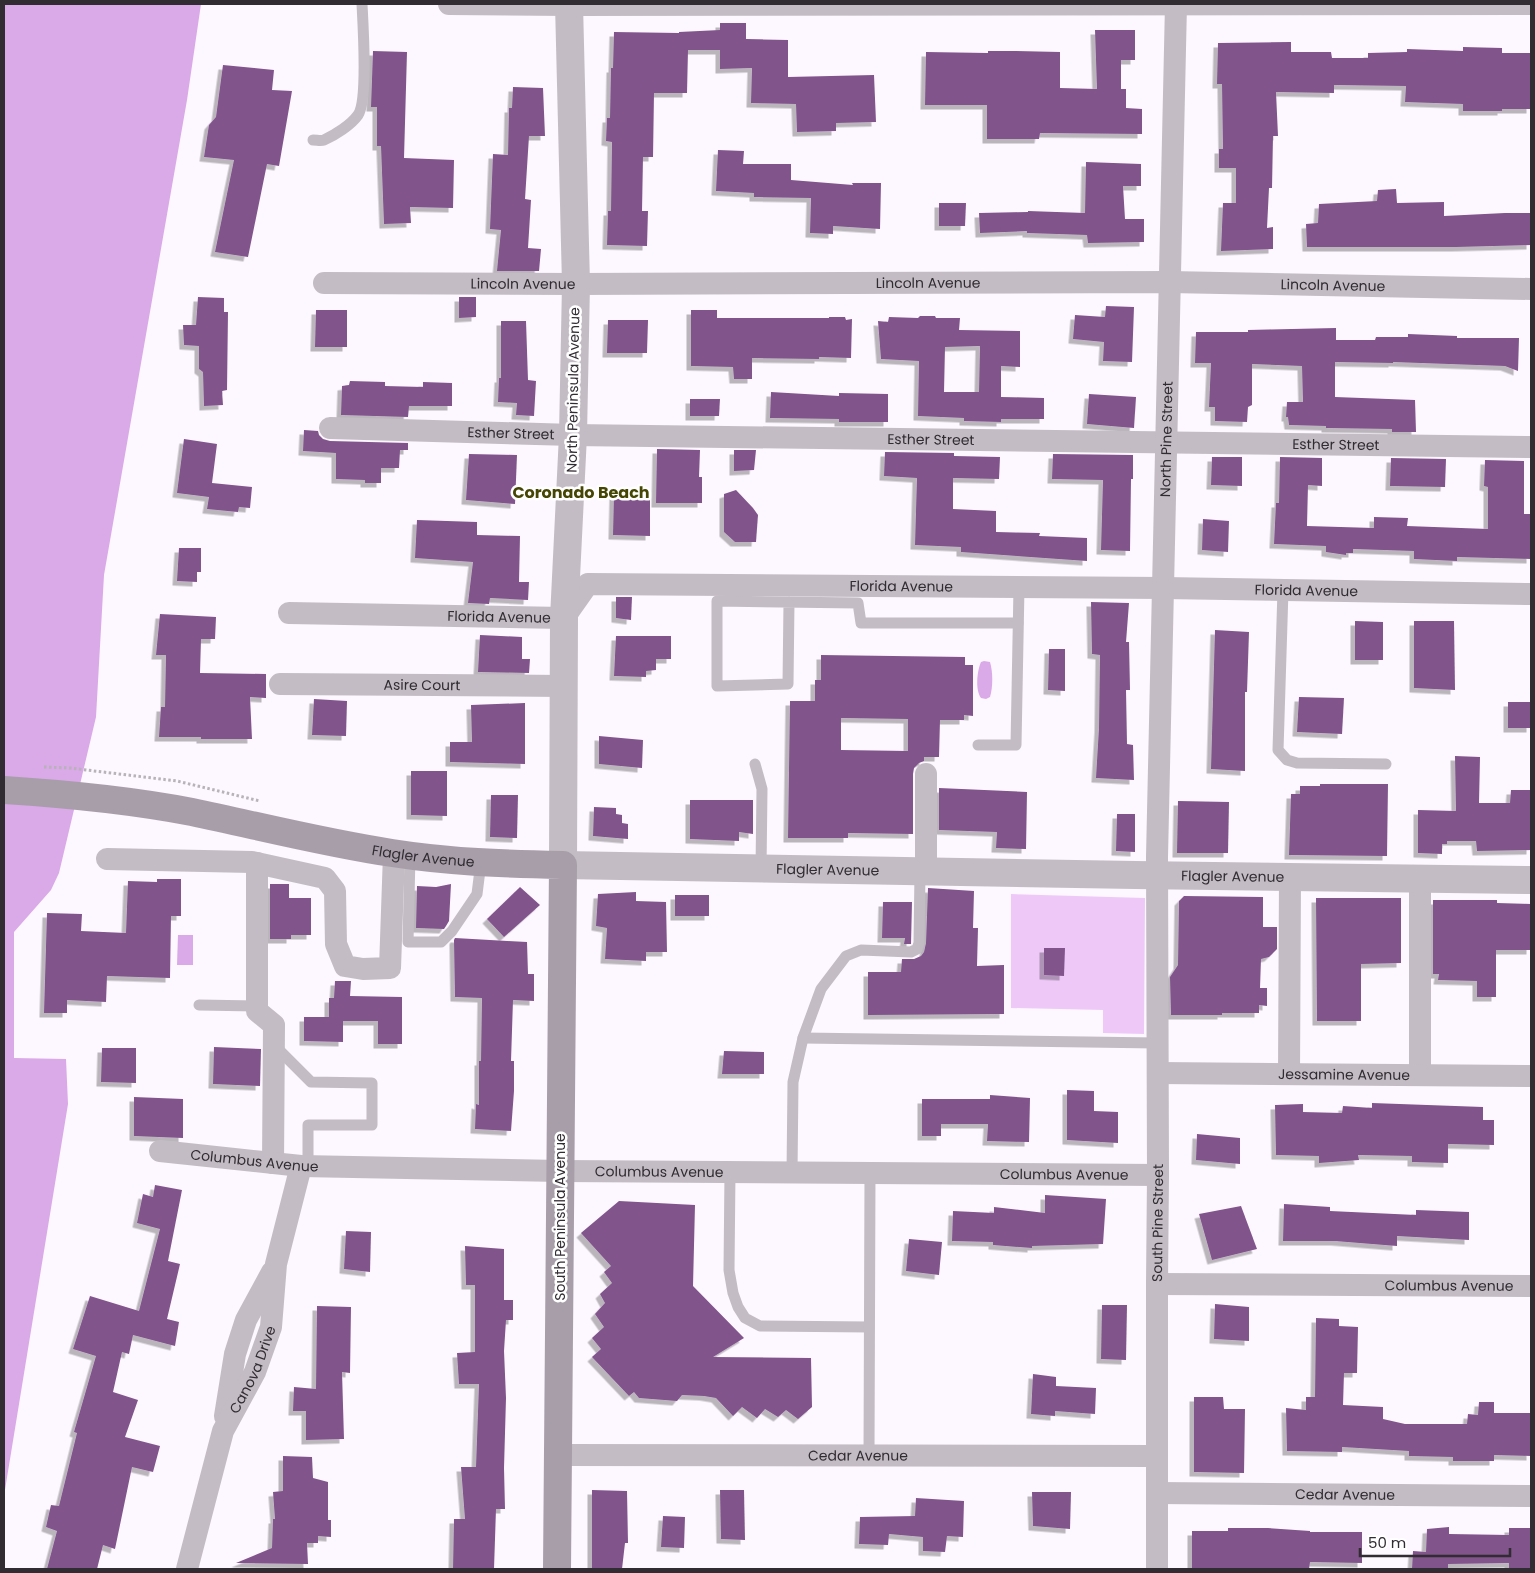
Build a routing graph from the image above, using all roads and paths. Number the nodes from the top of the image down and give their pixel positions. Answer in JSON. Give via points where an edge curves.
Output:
{"nodes":[{"id":1,"x":362,"y":4,"type":"edge"},
{"id":2,"x":449,"y":4,"type":"edge"},
{"id":3,"x":1176,"y":4,"type":"edge"},
{"id":4,"x":1531,"y":4,"type":"edge"},
{"id":5,"x":569,"y":5,"type":"edge"},
{"id":6,"x":313,"y":140,"type":"dead end"},
{"id":7,"x":1169,"y":282,"type":"junction"},
{"id":8,"x":324,"y":283,"type":"dead end"},
{"id":9,"x":576,"y":284,"type":"junction"},
{"id":10,"x":1531,"y":289,"type":"edge"},
{"id":11,"x":330,"y":428,"type":"dead end"},
{"id":12,"x":573,"y":435,"type":"junction"},
{"id":13,"x":1167,"y":442,"type":"junction"},
{"id":14,"x":1531,"y":447,"type":"edge"},
{"id":15,"x":1019,"y":587,"type":"junction"},
{"id":16,"x":1164,"y":588,"type":"junction"},
{"id":17,"x":1283,"y":590,"type":"junction"},
{"id":18,"x":1531,"y":594,"type":"edge"},
{"id":19,"x":789,"y":602,"type":"junction"},
{"id":20,"x":289,"y":613,"type":"dead end"},
{"id":21,"x":564,"y":618,"type":"junction"},
{"id":22,"x":1018,"y":623,"type":"junction"},
{"id":23,"x":280,"y":684,"type":"dead end"},
{"id":24,"x":564,"y":686,"type":"junction"},
{"id":25,"x":978,"y":744,"type":"dead end"},
{"id":26,"x":755,"y":764,"type":"dead end"},
{"id":27,"x":1386,"y":764,"type":"dead end"},
{"id":28,"x":926,"y":774,"type":"dead end"},
{"id":29,"x":4,"y":790,"type":"edge"},
{"id":30,"x":402,"y":854,"type":"junction"},
{"id":31,"x":108,"y":859,"type":"dead end"},
{"id":32,"x":481,"y":862,"type":"junction"},
{"id":33,"x":257,"y":864,"type":"junction"},
{"id":34,"x":562,"y":866,"type":"junction"},
{"id":35,"x":761,"y":869,"type":"junction"},
{"id":36,"x":923,"y":872,"type":"junction"},
{"id":37,"x":1158,"y":876,"type":"junction"},
{"id":38,"x":1290,"y":878,"type":"junction"},
{"id":39,"x":1420,"y":879,"type":"junction"},
{"id":40,"x":1531,"y":880,"type":"edge"},
{"id":41,"x":199,"y":1005,"type":"dead end"},
{"id":42,"x":257,"y":1006,"type":"junction"},
{"id":43,"x":803,"y":1038,"type":"junction"},
{"id":44,"x":1157,"y":1043,"type":"junction"},
{"id":45,"x":274,"y":1044,"type":"junction"},
{"id":46,"x":1158,"y":1073,"type":"junction"},
{"id":47,"x":1289,"y":1074,"type":"junction"},
{"id":48,"x":1420,"y":1075,"type":"junction"},
{"id":49,"x":1531,"y":1076,"type":"edge"},
{"id":50,"x":160,"y":1151,"type":"dead end"},
{"id":51,"x":273,"y":1163,"type":"junction"},
{"id":52,"x":304,"y":1166,"type":"junction"},
{"id":53,"x":560,"y":1171,"type":"junction"},
{"id":54,"x":730,"y":1172,"type":"junction"},
{"id":55,"x":792,"y":1172,"type":"junction"},
{"id":56,"x":870,"y":1173,"type":"junction"},
{"id":57,"x":1158,"y":1175,"type":"junction"},
{"id":58,"x":1156,"y":1284,"type":"junction"},
{"id":59,"x":1531,"y":1286,"type":"edge"},
{"id":60,"x":869,"y":1327,"type":"junction"},
{"id":61,"x":558,"y":1455,"type":"junction"},
{"id":62,"x":869,"y":1456,"type":"junction"},
{"id":63,"x":1157,"y":1456,"type":"junction"},
{"id":64,"x":1157,"y":1493,"type":"junction"},
{"id":65,"x":1531,"y":1496,"type":"edge"},
{"id":66,"x":187,"y":1569,"type":"edge"},
{"id":67,"x":557,"y":1569,"type":"edge"},
{"id":68,"x":1157,"y":1569,"type":"edge"}],
"edges":[{"from":1,"to":6,"type":"lane","via":[[364,82],[359,114],[337,133],[322,140]]},
{"from":2,"to":5,"type":"street"},
{"from":3,"to":4,"type":"street"},
{"from":3,"to":5,"type":"street"},
{"from":3,"to":7,"type":"street","name":"North Pine Street"},
{"from":5,"to":9,"type":"street","name":"North Peninsula Avenue"},
{"from":7,"to":9,"type":"street","name":"Lincoln Avenue"},
{"from":7,"to":10,"type":"street","name":"Lincoln Avenue"},
{"from":7,"to":13,"type":"street","name":"North Pine Street"},
{"from":8,"to":9,"type":"street","name":"Lincoln Avenue"},
{"from":9,"to":12,"type":"street","name":"North Peninsula Avenue"},
{"from":11,"to":12,"type":"street","name":"Esther Street"},
{"from":12,"to":13,"type":"street","name":"Esther Street"},
{"from":12,"to":21,"type":"street","name":"North Peninsula Avenue"},
{"from":13,"to":14,"type":"street","name":"Esther Street"},
{"from":13,"to":16,"type":"street","name":"North Pine Street"},
{"from":15,"to":16,"type":"street","name":"Florida Avenue"},
{"from":15,"to":21,"type":"street","name":"Florida Avenue","via":[[588,584]]},
{"from":15,"to":22,"type":"lane"},
{"from":16,"to":17,"type":"street","name":"Florida Avenue"},
{"from":16,"to":37,"type":"street","name":"North Pine Street"},
{"from":17,"to":18,"type":"street","name":"Florida Avenue"},
{"from":17,"to":27,"type":"lane","via":[[1278,750],[1287,760],[1297,763]]},
{"from":19,"to":19,"type":"lane","via":[[717,601],[717,686],[788,684]]},
{"from":19,"to":22,"type":"lane","via":[[858,603],[861,623]]},
{"from":20,"to":21,"type":"street","name":"Florida Avenue"},
{"from":21,"to":24,"type":"street","name":"North Peninsula Avenue"},
{"from":22,"to":25,"type":"lane","via":[[1016,745]]},
{"from":23,"to":24,"type":"street","name":"Asire Court"},
{"from":24,"to":34,"type":"street","name":"North Peninsula Avenue"},
{"from":26,"to":35,"type":"lane","via":[[762,789]]},
{"from":28,"to":36,"type":"street"},
{"from":29,"to":30,"type":"main road","name":"Flagler Avenue","via":[[130,802]]},
{"from":30,"to":32,"type":"main road","name":"Flagler Avenue"},
{"from":30,"to":32,"type":"lane","via":[[408,942],[441,942],[452,931],[477,894]]},
{"from":30,"to":33,"type":"street","via":[[390,968],[345,966],[336,944],[335,891],[324,878]]},
{"from":31,"to":33,"type":"street"},
{"from":32,"to":34,"type":"main road","name":"Flagler Avenue"},
{"from":33,"to":42,"type":"street"},
{"from":34,"to":35,"type":"street","name":"Flagler Avenue"},
{"from":34,"to":53,"type":"main road","name":"South Peninsula Avenue"},
{"from":35,"to":36,"type":"street","name":"Flagler Avenue"},
{"from":36,"to":37,"type":"street","name":"Flagler Avenue"},
{"from":36,"to":43,"type":"lane","via":[[917,949],[911,952],[861,950],[846,956],[822,990]]},
{"from":37,"to":38,"type":"street","name":"Flagler Avenue"},
{"from":37,"to":44,"type":"street","name":"South Pine Street"},
{"from":38,"to":39,"type":"street","name":"Flagler Avenue"},
{"from":38,"to":47,"type":"street"},
{"from":39,"to":40,"type":"street","name":"Flagler Avenue"},
{"from":39,"to":48,"type":"street"},
{"from":41,"to":42,"type":"lane"},
{"from":42,"to":45,"type":"street","via":[[257,1011],[274,1025]]},
{"from":43,"to":44,"type":"lane"},
{"from":43,"to":55,"type":"lane","via":[[793,1082]]},
{"from":44,"to":46,"type":"street","name":"South Pine Street"},
{"from":45,"to":51,"type":"street"},
{"from":45,"to":52,"type":"lane","via":[[311,1082],[372,1083],[372,1125],[308,1125]]},
{"from":46,"to":47,"type":"street","name":"Jessamine Avenue"},
{"from":46,"to":57,"type":"street","name":"South Pine Street"},
{"from":47,"to":48,"type":"street","name":"Jessamine Avenue"},
{"from":48,"to":49,"type":"street","name":"Jessamine Avenue"},
{"from":50,"to":51,"type":"street","name":"Columbus Avenue"},
{"from":51,"to":52,"type":"street","name":"Columbus Avenue"},
{"from":52,"to":53,"type":"street","name":"Columbus Avenue"},
{"from":52,"to":66,"type":"street","name":"Canova Drive","via":[[276,1264],[271,1327],[256,1372],[223,1430]]},
{"from":53,"to":54,"type":"street","name":"Columbus Avenue"},
{"from":53,"to":61,"type":"main road","name":"South Peninsula Avenue"},
{"from":54,"to":55,"type":"street","name":"Columbus Avenue"},
{"from":54,"to":60,"type":"lane","via":[[729,1270],[733,1293],[745,1318],[760,1326]]},
{"from":55,"to":56,"type":"street","name":"Columbus Avenue"},
{"from":56,"to":57,"type":"street","name":"Columbus Avenue"},
{"from":56,"to":60,"type":"lane"},
{"from":57,"to":58,"type":"street","name":"South Pine Street"},
{"from":58,"to":59,"type":"street","name":"Columbus Avenue"},
{"from":58,"to":63,"type":"street","name":"South Pine Street"},
{"from":60,"to":62,"type":"lane"},
{"from":61,"to":62,"type":"street","name":"Cedar Avenue"},
{"from":61,"to":67,"type":"main road","name":"South Peninsula Avenue"},
{"from":62,"to":63,"type":"street","name":"Cedar Avenue"},
{"from":63,"to":64,"type":"street","name":"South Pine Street"},
{"from":64,"to":65,"type":"street","name":"Cedar Avenue"},
{"from":64,"to":68,"type":"street","name":"South Pine Street"}]}
